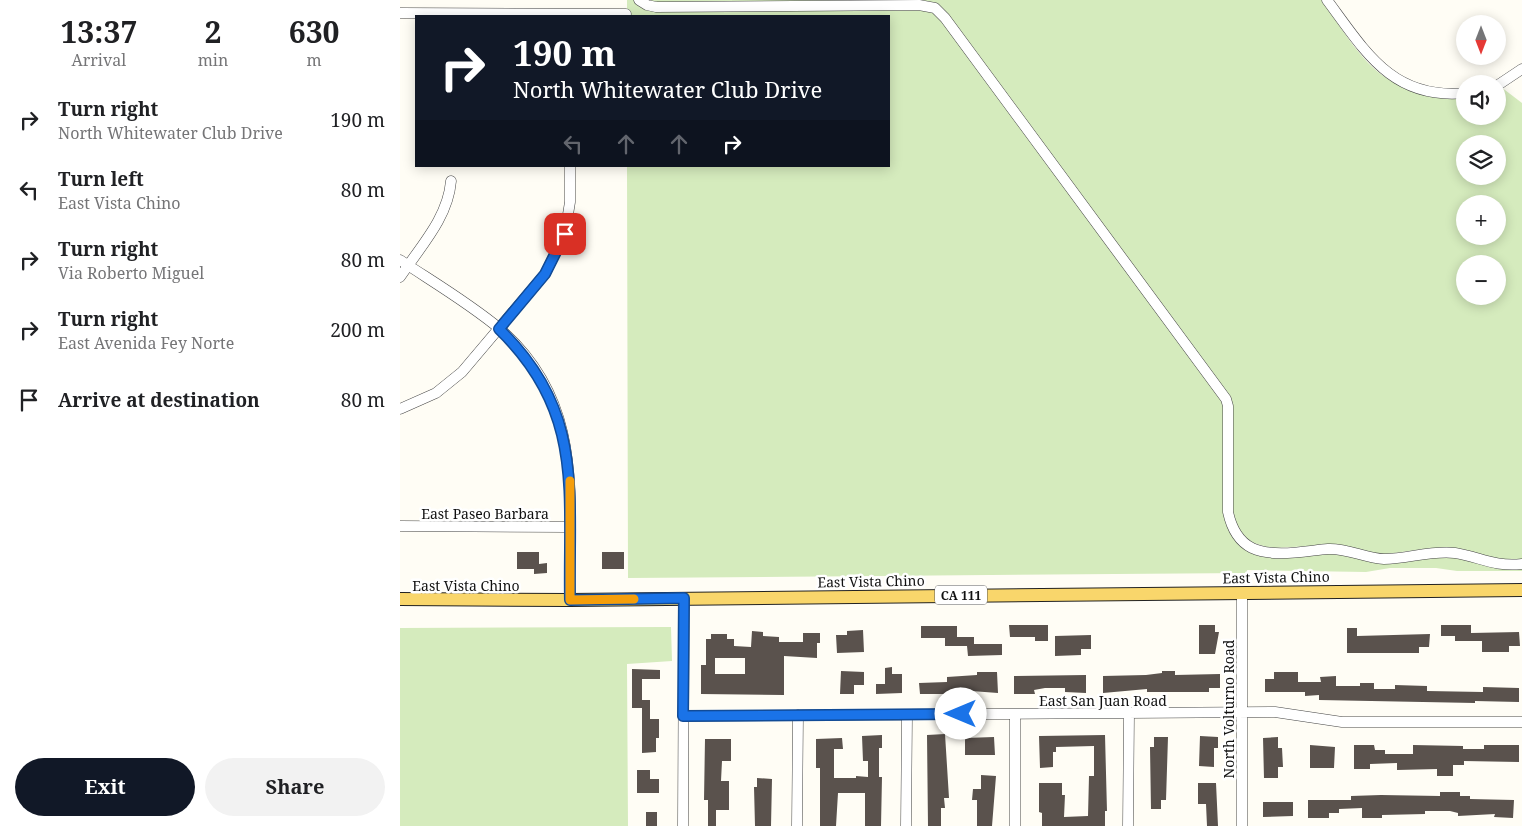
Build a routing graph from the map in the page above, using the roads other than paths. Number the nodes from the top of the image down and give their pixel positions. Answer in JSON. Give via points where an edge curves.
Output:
{"nodes":[{"id":1,"x":639,"y":0,"type":"edge"},
{"id":2,"x":1327,"y":0,"type":"edge"},
{"id":3,"x":400,"y":13,"type":"edge"},
{"id":4,"x":626,"y":14,"type":"dead end"},
{"id":5,"x":1522,"y":69,"type":"edge"},
{"id":6,"x":1506,"y":80,"type":"edge"},
{"id":7,"x":1456,"y":93,"type":"edge"},
{"id":8,"x":570,"y":167,"type":"edge"},
{"id":9,"x":451,"y":181,"type":"dead end"},
{"id":10,"x":404,"y":263,"type":"edge"},
{"id":11,"x":400,"y":277,"type":"edge"},
{"id":12,"x":499,"y":329,"type":"junction"},
{"id":13,"x":400,"y":409,"type":"edge"},
{"id":14,"x":400,"y":526,"type":"edge"},
{"id":15,"x":569,"y":526,"type":"junction"},
{"id":16,"x":1522,"y":564,"type":"edge"},
{"id":17,"x":1522,"y":590,"type":"edge"},
{"id":18,"x":1242,"y":593,"type":"junction"},
{"id":19,"x":684,"y":598,"type":"junction"},
{"id":20,"x":400,"y":599,"type":"edge"},
{"id":21,"x":570,"y":600,"type":"junction"},
{"id":22,"x":1129,"y":713,"type":"junction"},
{"id":23,"x":1242,"y":713,"type":"junction"},
{"id":24,"x":1015,"y":714,"type":"junction"},
{"id":25,"x":798,"y":715,"type":"junction"},
{"id":26,"x":907,"y":715,"type":"junction"},
{"id":27,"x":683,"y":716,"type":"junction"},
{"id":28,"x":1522,"y":722,"type":"edge"},
{"id":29,"x":683,"y":826,"type":"edge"},
{"id":30,"x":797,"y":826,"type":"edge"},
{"id":31,"x":906,"y":826,"type":"edge"},
{"id":32,"x":1015,"y":826,"type":"edge"},
{"id":33,"x":1128,"y":826,"type":"edge"},
{"id":34,"x":1242,"y":826,"type":"edge"}],
"edges":[{"from":1,"to":16,"type":"street","via":[[656,7],[919,5],[935,8],[1226,399],[1228,512],[1230,524],[1243,541],[1252,548],[1276,552],[1331,549],[1382,559],[1444,552],[1498,565]]},
{"from":2,"to":7,"type":"street","via":[[1368,55],[1391,76],[1425,91]]},
{"from":3,"to":4,"type":"street"},
{"from":5,"to":6,"type":"street"},
{"from":8,"to":12,"type":"street","via":[[568,219],[560,248],[542,279]]},
{"from":9,"to":10,"type":"street","via":[[444,214]]},
{"from":10,"to":11,"type":"street"},
{"from":10,"to":12,"type":"street"},
{"from":12,"to":13,"type":"street","via":[[450,383]]},
{"from":12,"to":15,"type":"street","via":[[539,374],[560,419],[569,466]]},
{"from":14,"to":15,"type":"street","name":"East Paseo Barbara"},
{"from":15,"to":21,"type":"street"},
{"from":17,"to":18,"type":"main road","name":"East Vista Chino","number":"CA 111"},
{"from":18,"to":19,"type":"main road","name":"East Vista Chino","number":"CA 111"},
{"from":18,"to":23,"type":"street","name":"North Volturno Road"},
{"from":19,"to":21,"type":"main road","name":"East Vista Chino","number":"CA 111"},
{"from":19,"to":27,"type":"street"},
{"from":20,"to":21,"type":"main road","name":"East Vista Chino","number":"CA 111"},
{"from":22,"to":23,"type":"street","name":"East San Juan Road"},
{"from":22,"to":24,"type":"street","name":"East San Juan Road"},
{"from":22,"to":33,"type":"street"},
{"from":23,"to":28,"type":"street","name":"East San Juan Road","via":[[1275,712],[1342,722]]},
{"from":23,"to":34,"type":"street","name":"North Volturno Road"},
{"from":24,"to":26,"type":"street","name":"East San Juan Road"},
{"from":24,"to":32,"type":"street"},
{"from":25,"to":26,"type":"street","name":"East San Juan Road"},
{"from":25,"to":27,"type":"street","name":"East San Juan Road"},
{"from":25,"to":30,"type":"street"},
{"from":26,"to":31,"type":"street"},
{"from":27,"to":29,"type":"street"}]}
